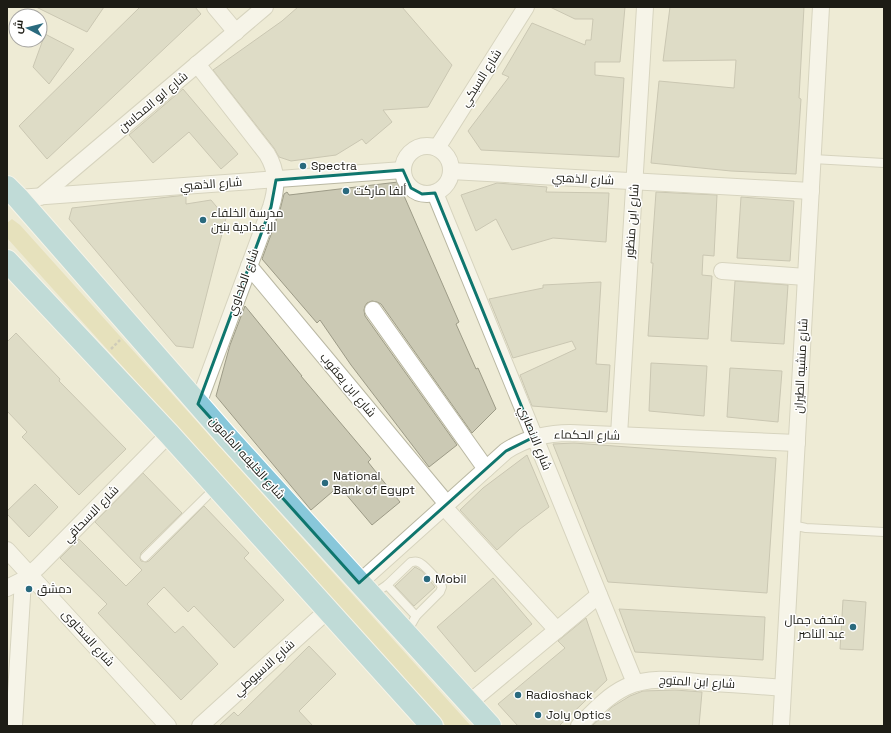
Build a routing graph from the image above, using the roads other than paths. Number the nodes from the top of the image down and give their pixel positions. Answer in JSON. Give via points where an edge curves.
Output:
{"nodes":[{"id":1,"x":215,"y":7,"type":"edge"},
{"id":2,"x":265,"y":7,"type":"edge"},
{"id":3,"x":526,"y":7,"type":"edge"},
{"id":4,"x":646,"y":7,"type":"edge"},
{"id":5,"x":821,"y":7,"type":"edge"},
{"id":6,"x":236,"y":32,"type":"junction"},
{"id":7,"x":197,"y":64,"type":"junction"},
{"id":8,"x":436,"y":148,"type":"junction"},
{"id":9,"x":813,"y":159,"type":"junction"},
{"id":10,"x":884,"y":163,"type":"edge"},
{"id":11,"x":403,"y":170,"type":"junction"},
{"id":12,"x":451,"y":171,"type":"junction"},
{"id":13,"x":276,"y":180,"type":"junction"},
{"id":14,"x":635,"y":182,"type":"junction"},
{"id":15,"x":10,"y":190,"type":"edge"},
{"id":16,"x":811,"y":191,"type":"junction"},
{"id":17,"x":435,"y":193,"type":"junction"},
{"id":18,"x":40,"y":197,"type":"junction"},
{"id":19,"x":10,"y":263,"type":"edge"},
{"id":20,"x":249,"y":266,"type":"junction"},
{"id":21,"x":722,"y":271,"type":"dead end"},
{"id":22,"x":806,"y":277,"type":"junction"},
{"id":23,"x":373,"y":310,"type":"dead end"},
{"id":24,"x":198,"y":404,"type":"junction"},
{"id":25,"x":170,"y":434,"type":"junction"},
{"id":26,"x":619,"y":435,"type":"junction"},
{"id":27,"x":534,"y":437,"type":"junction"},
{"id":28,"x":797,"y":443,"type":"junction"},
{"id":29,"x":486,"y":469,"type":"junction"},
{"id":30,"x":217,"y":486,"type":"junction"},
{"id":31,"x":446,"y":505,"type":"junction"},
{"id":32,"x":792,"y":526,"type":"junction"},
{"id":33,"x":884,"y":532,"type":"edge"},
{"id":34,"x":7,"y":550,"type":"edge"},
{"id":35,"x":145,"y":557,"type":"dead end"},
{"id":36,"x":27,"y":577,"type":"junction"},
{"id":37,"x":372,"y":587,"type":"junction"},
{"id":38,"x":7,"y":588,"type":"edge"},
{"id":39,"x":599,"y":595,"type":"junction"},
{"id":40,"x":328,"y":610,"type":"junction"},
{"id":41,"x":411,"y":625,"type":"junction"},
{"id":42,"x":557,"y":630,"type":"junction"},
{"id":43,"x":635,"y":683,"type":"junction"},
{"id":44,"x":783,"y":688,"type":"junction"},
{"id":45,"x":469,"y":703,"type":"junction"},
{"id":46,"x":14,"y":726,"type":"edge"},
{"id":47,"x":168,"y":726,"type":"edge"},
{"id":48,"x":200,"y":726,"type":"edge"},
{"id":49,"x":432,"y":726,"type":"edge"},
{"id":50,"x":490,"y":726,"type":"edge"},
{"id":51,"x":579,"y":726,"type":"edge"},
{"id":52,"x":781,"y":726,"type":"edge"}],
"edges":[{"from":1,"to":6,"type":"street"},
{"from":2,"to":6,"type":"street","name":"شارع ابو المحاسن"},
{"from":3,"to":8,"type":"street","name":"شارع السبكي"},
{"from":4,"to":14,"type":"street","name":"شارع ابن منظور"},
{"from":5,"to":9,"type":"street","name":"شارع منشيه الطيران"},
{"from":6,"to":7,"type":"street","name":"شارع ابو المحاسن"},
{"from":7,"to":13,"type":"street","name":"شارع الطحاوي","via":[[267,154]]},
{"from":7,"to":18,"type":"street","name":"شارع ابو المحاسن"},
{"from":8,"to":11,"type":"street","via":[[430,146],[417,149],[407,158]]},
{"from":8,"to":12,"type":"street","via":[[446,155]]},
{"from":9,"to":10,"type":"lane"},
{"from":9,"to":16,"type":"street","name":"شارع منشيه الطيران"},
{"from":11,"to":13,"type":"street","name":"شارع الذهبي"},
{"from":11,"to":17,"type":"street","via":[[411,188],[422,194]]},
{"from":12,"to":14,"type":"street","name":"شارع الذهبي"},
{"from":12,"to":17,"type":"street","via":[[445,187]]},
{"from":13,"to":18,"type":"street","name":"شارع الذهبي"},
{"from":13,"to":20,"type":"street","name":"شارع الطحاوي","via":[[271,207]]},
{"from":14,"to":16,"type":"street","name":"شارع الذهبي"},
{"from":14,"to":26,"type":"street","name":"شارع ابن منظور"},
{"from":15,"to":18,"type":"street","name":"شارع الذهبي"},
{"from":15,"to":24,"type":"main road","name":"شارع الخليفه المأمون"},
{"from":16,"to":22,"type":"street","name":"شارع منشيه الطيران"},
{"from":17,"to":27,"type":"street","name":"شارع الانصاري"},
{"from":19,"to":25,"type":"main road"},
{"from":20,"to":24,"type":"street","name":"شارع الطحاوي"},
{"from":20,"to":31,"type":"street","name":"شارع ابن يعقوب"},
{"from":21,"to":22,"type":"street"},
{"from":22,"to":28,"type":"street","name":"شارع منشيه الطيران"},
{"from":23,"to":29,"type":"street"},
{"from":24,"to":37,"type":"main road","name":"شارع الخليفه المأمون"},
{"from":25,"to":30,"type":"main road"},
{"from":25,"to":36,"type":"street","name":"شارع الاسحاقي"},
{"from":26,"to":27,"type":"street","name":"شارع الحكماء","via":[[558,433]]},
{"from":26,"to":28,"type":"street","name":"شارع الحكماء"},
{"from":27,"to":29,"type":"street","name":"شارع الحكماء","via":[[510,448]]},
{"from":27,"to":39,"type":"street","name":"شارع الانصاري"},
{"from":28,"to":32,"type":"street","name":"شارع منشيه الطيران"},
{"from":29,"to":31,"type":"street","name":"شارع الحكماء"},
{"from":30,"to":35,"type":"lane"},
{"from":30,"to":40,"type":"main road"},
{"from":31,"to":37,"type":"street","name":"شارع الحكماء"},
{"from":31,"to":42,"type":"street","name":"شارع ابن يعقوب"},
{"from":32,"to":33,"type":"lane"},
{"from":32,"to":44,"type":"street","name":"شارع منشيه الطيران"},
{"from":34,"to":36,"type":"street","name":"شارع السخاوى"},
{"from":36,"to":38,"type":"street","name":"شارع الاسحاقي"},
{"from":36,"to":46,"type":"street"},
{"from":36,"to":47,"type":"street","name":"شارع السخاوى"},
{"from":37,"to":41,"type":"main road","name":"شارع الخليفه المأمون"},
{"from":37,"to":41,"type":"lane","via":[[411,562],[421,564],[442,587]]},
{"from":39,"to":42,"type":"street"},
{"from":39,"to":43,"type":"street","name":"شارع الانصاري"},
{"from":40,"to":48,"type":"street","name":"شارع الاسيوطي"},
{"from":40,"to":49,"type":"main road"},
{"from":41,"to":45,"type":"main road","name":"شارع الخليفه المأمون"},
{"from":42,"to":45,"type":"street"},
{"from":43,"to":44,"type":"street","name":"شارع ابن المتوج","via":[[658,679]]},
{"from":43,"to":51,"type":"street","name":"شارع ابن المتوج","via":[[610,697]]},
{"from":44,"to":52,"type":"street","name":"شارع منشيه الطيران"},
{"from":45,"to":50,"type":"main road","name":"شارع الخليفه المأمون"}]}
